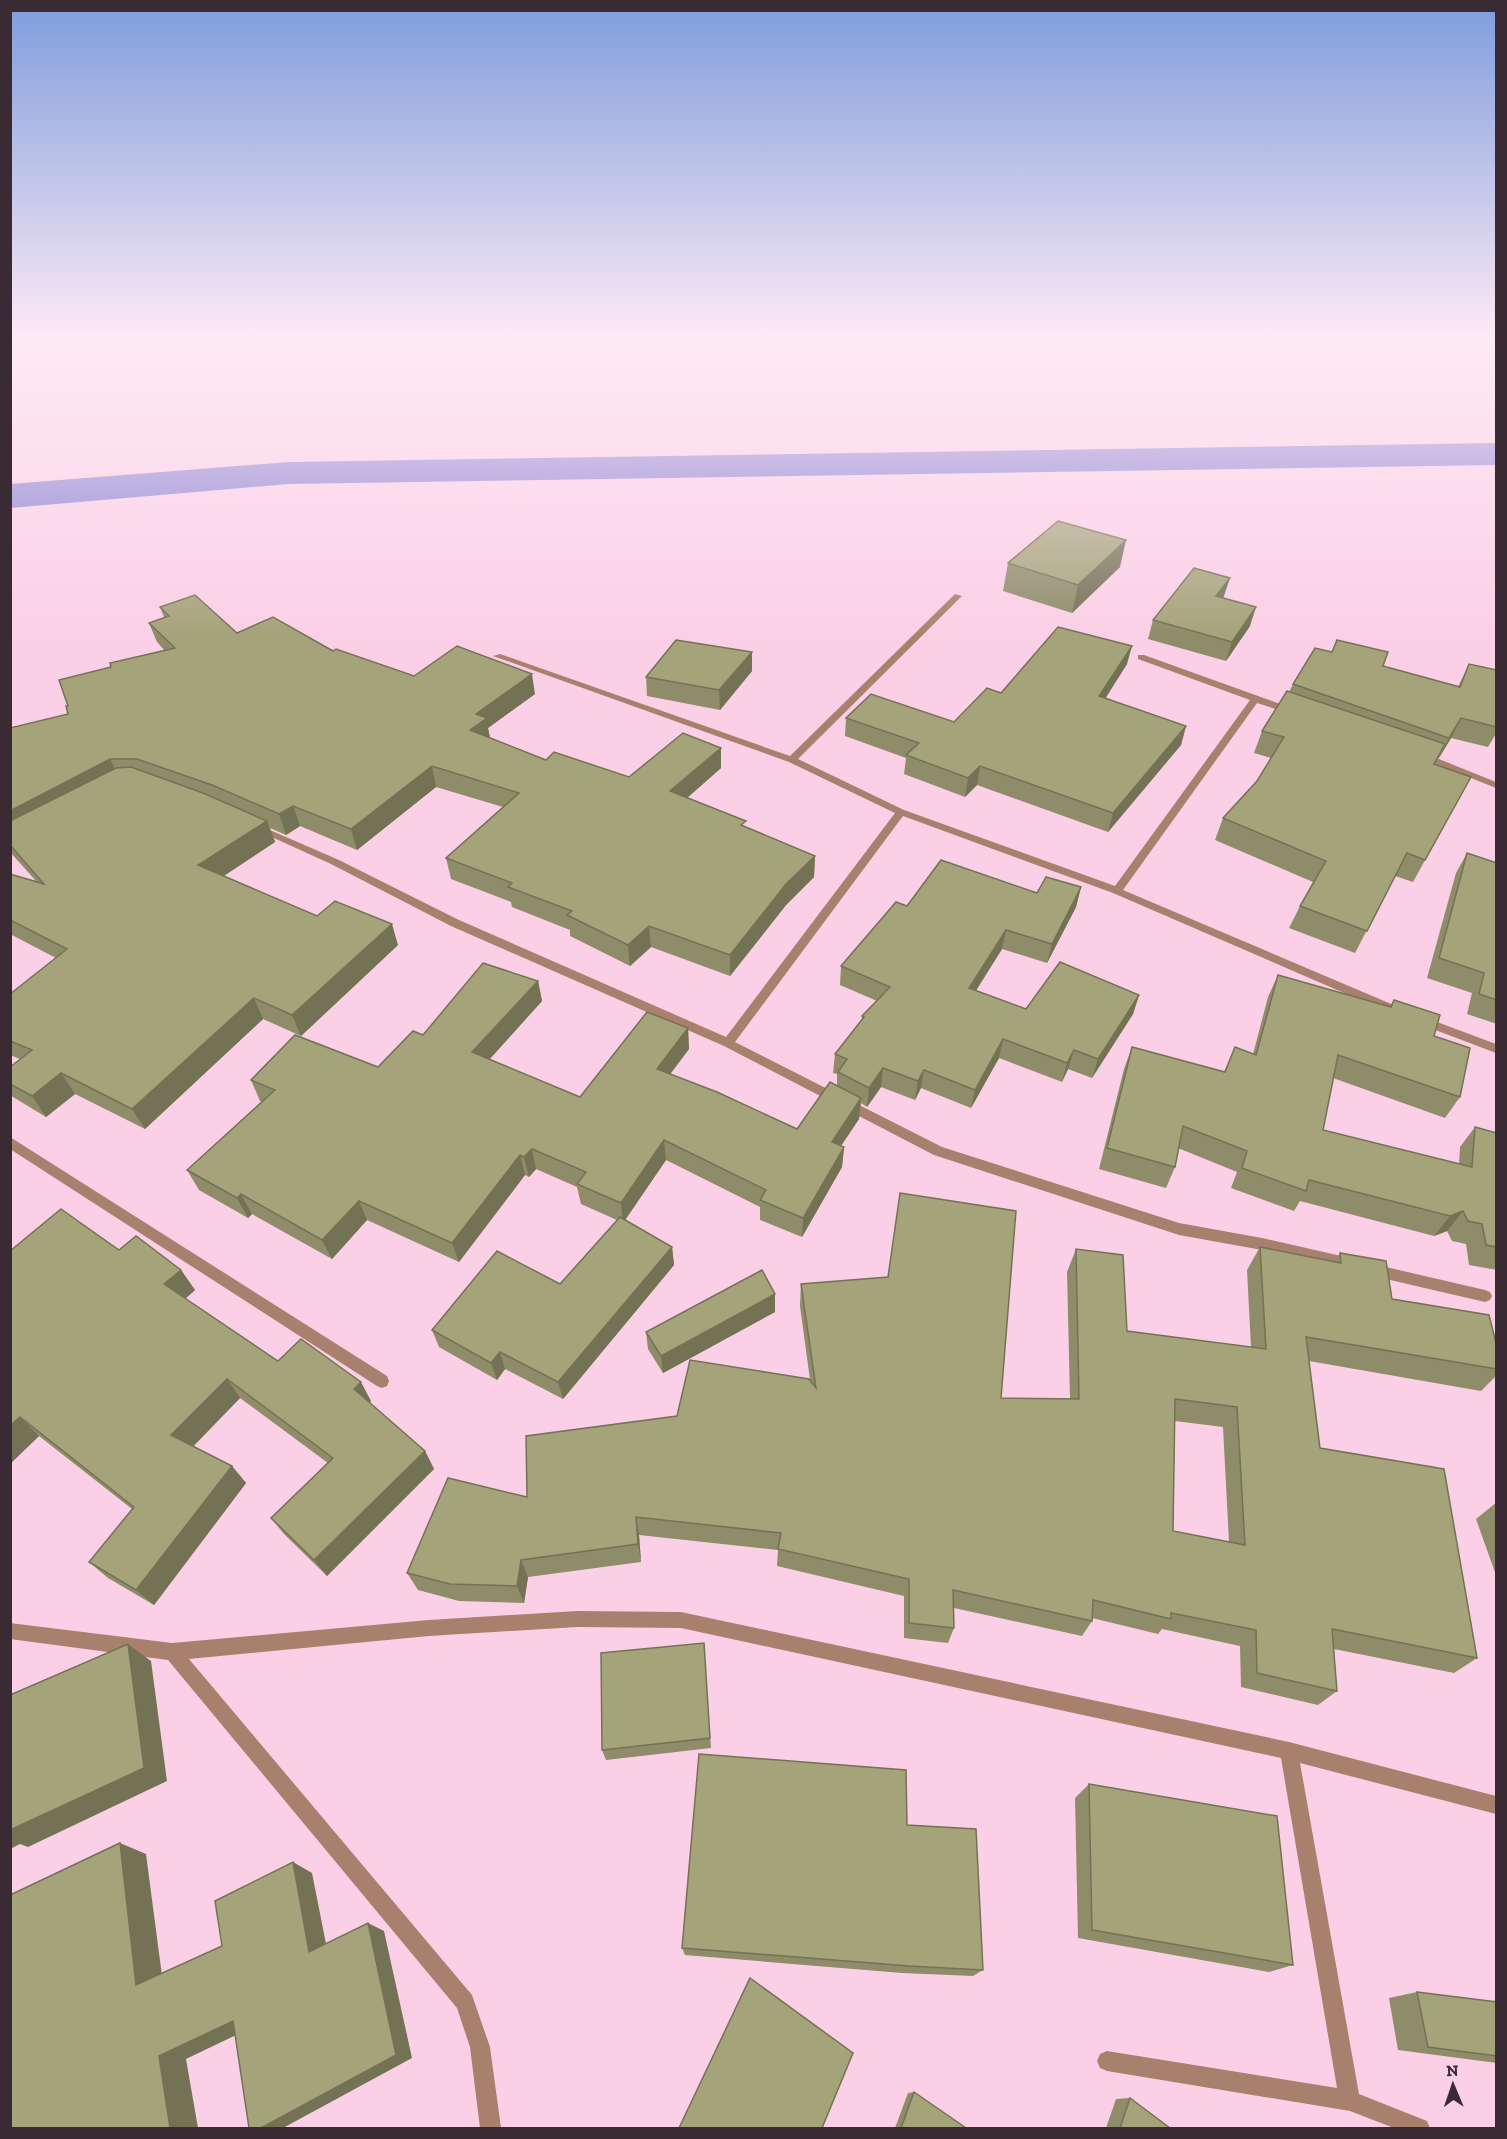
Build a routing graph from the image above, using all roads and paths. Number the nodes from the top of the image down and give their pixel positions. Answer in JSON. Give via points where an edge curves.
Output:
{"nodes":[{"id":1,"x":958,"y":596,"type":"dead end"},
{"id":2,"x":497,"y":656,"type":"dead end"},
{"id":3,"x":1141,"y":657,"type":"dead end"},
{"id":4,"x":1255,"y":699,"type":"junction"},
{"id":5,"x":1299,"y":714,"type":"edge"},
{"id":6,"x":1409,"y":751,"type":"edge"},
{"id":7,"x":792,"y":759,"type":"junction"},
{"id":8,"x":1497,"y":785,"type":"edge"},
{"id":9,"x":901,"y":812,"type":"junction"},
{"id":10,"x":249,"y":825,"type":"edge"},
{"id":11,"x":1117,"y":891,"type":"junction"},
{"id":12,"x":728,"y":1043,"type":"junction"},
{"id":13,"x":1497,"y":1048,"type":"edge"},
{"id":14,"x":14,"y":1149,"type":"edge"},
{"id":15,"x":1485,"y":1296,"type":"dead end"},
{"id":16,"x":382,"y":1381,"type":"dead end"},
{"id":17,"x":10,"y":1630,"type":"edge"},
{"id":18,"x":172,"y":1652,"type":"junction"},
{"id":19,"x":1289,"y":1751,"type":"junction"},
{"id":20,"x":1497,"y":1804,"type":"edge"},
{"id":21,"x":1107,"y":2061,"type":"dead end"},
{"id":22,"x":1350,"y":2101,"type":"junction"},
{"id":23,"x":490,"y":2128,"type":"edge"},
{"id":24,"x":1420,"y":2128,"type":"edge"}],
"edges":[{"from":1,"to":7,"type":"street"},
{"from":2,"to":7,"type":"street"},
{"from":3,"to":4,"type":"street"},
{"from":4,"to":5,"type":"street"},
{"from":4,"to":11,"type":"street"},
{"from":6,"to":8,"type":"street"},
{"from":7,"to":9,"type":"street"},
{"from":9,"to":11,"type":"street"},
{"from":9,"to":12,"type":"street"},
{"from":10,"to":12,"type":"street","via":[[335,862],[455,923]]},
{"from":11,"to":13,"type":"street","via":[[1406,1015]]},
{"from":12,"to":15,"type":"street","via":[[938,1151],[1179,1229],[1262,1244]]},
{"from":14,"to":16,"type":"street"},
{"from":17,"to":18,"type":"street"},
{"from":18,"to":19,"type":"street","via":[[429,1628],[577,1619],[681,1620]]},
{"from":18,"to":23,"type":"street","via":[[465,2002],[480,2047]]},
{"from":19,"to":20,"type":"street"},
{"from":19,"to":22,"type":"street"},
{"from":21,"to":22,"type":"street"},
{"from":22,"to":24,"type":"street"}]}
